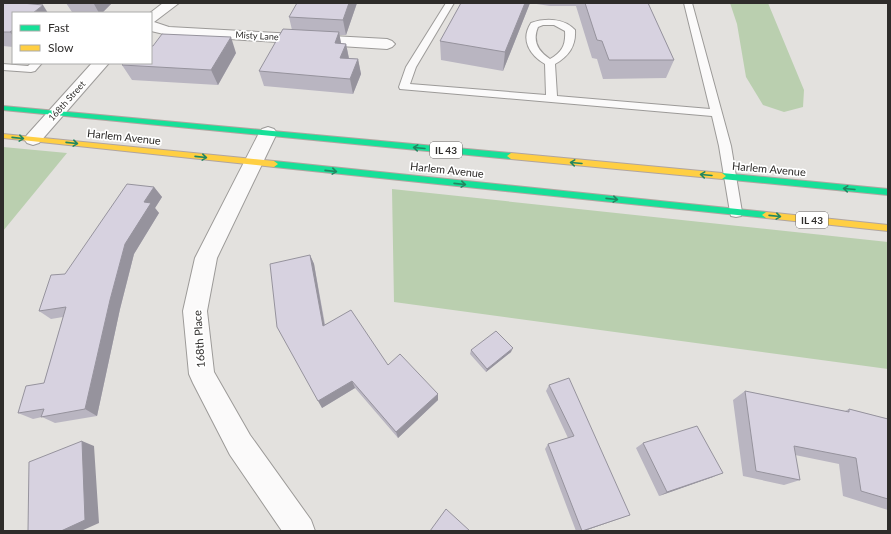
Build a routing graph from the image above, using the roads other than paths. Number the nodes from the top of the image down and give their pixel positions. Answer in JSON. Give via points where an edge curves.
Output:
{"nodes":[{"id":1,"x":172,"y":3,"type":"edge"},
{"id":2,"x":450,"y":3,"type":"edge"},
{"id":3,"x":688,"y":3,"type":"edge"},
{"id":4,"x":152,"y":18,"type":"edge"},
{"id":5,"x":152,"y":26,"type":"edge"},
{"id":6,"x":387,"y":44,"type":"dead end"},
{"id":7,"x":550,"y":63,"type":"junction"},
{"id":8,"x":36,"y":64,"type":"edge"},
{"id":9,"x":100,"y":64,"type":"edge"},
{"id":10,"x":3,"y":66,"type":"edge"},
{"id":11,"x":552,"y":99,"type":"junction"},
{"id":12,"x":3,"y":108,"type":"edge"},
{"id":13,"x":717,"y":112,"type":"junction"},
{"id":14,"x":56,"y":113,"type":"junction"},
{"id":15,"x":268,"y":133,"type":"junction"},
{"id":16,"x":3,"y":136,"type":"edge"},
{"id":17,"x":33,"y":139,"type":"junction"},
{"id":18,"x":252,"y":162,"type":"junction"},
{"id":19,"x":731,"y":178,"type":"junction"},
{"id":20,"x":888,"y":192,"type":"edge"},
{"id":21,"x":736,"y":212,"type":"junction"},
{"id":22,"x":888,"y":228,"type":"edge"},
{"id":23,"x":300,"y":531,"type":"edge"}],
"edges":[{"from":1,"to":4,"type":"street"},
{"from":2,"to":11,"type":"lane","via":[[410,67],[404,87]]},
{"from":3,"to":13,"type":"lane"},
{"from":5,"to":6,"type":"street","name":"Misty Lane","via":[[168,31]]},
{"from":7,"to":7,"type":"lane","via":[[538,56],[530,39],[534,25],[540,22],[556,22],[570,30],[571,41],[563,56]]},
{"from":7,"to":11,"type":"lane"},
{"from":8,"to":10,"type":"lane","via":[[31,69]]},
{"from":9,"to":14,"type":"street","name":"168th Street"},
{"from":11,"to":13,"type":"lane"},
{"from":12,"to":14,"type":"main road","name":"Harlem Avenue","number":"IL 43"},
{"from":13,"to":19,"type":"lane"},
{"from":14,"to":15,"type":"main road","name":"Harlem Avenue","number":"IL 43"},
{"from":14,"to":17,"type":"street","name":"168th Street"},
{"from":15,"to":18,"type":"street","name":"168th Place"},
{"from":19,"to":15,"type":"main road","name":"Harlem Avenue","number":"IL 43","one_way":true},
{"from":16,"to":17,"type":"main road","name":"Harlem Avenue","number":"IL 43","one_way":true},
{"from":17,"to":18,"type":"main road","name":"Harlem Avenue","number":"IL 43","one_way":true},
{"from":18,"to":21,"type":"main road","name":"Harlem Avenue","number":"IL 43","one_way":true},
{"from":18,"to":23,"type":"street","name":"168th Place","via":[[206,258],[195,311],[202,374],[240,445]]},
{"from":20,"to":19,"type":"main road","name":"Harlem Avenue","number":"IL 43","one_way":true},
{"from":19,"to":21,"type":"lane"},
{"from":21,"to":22,"type":"main road","name":"Harlem Avenue","number":"IL 43","one_way":true}]}
